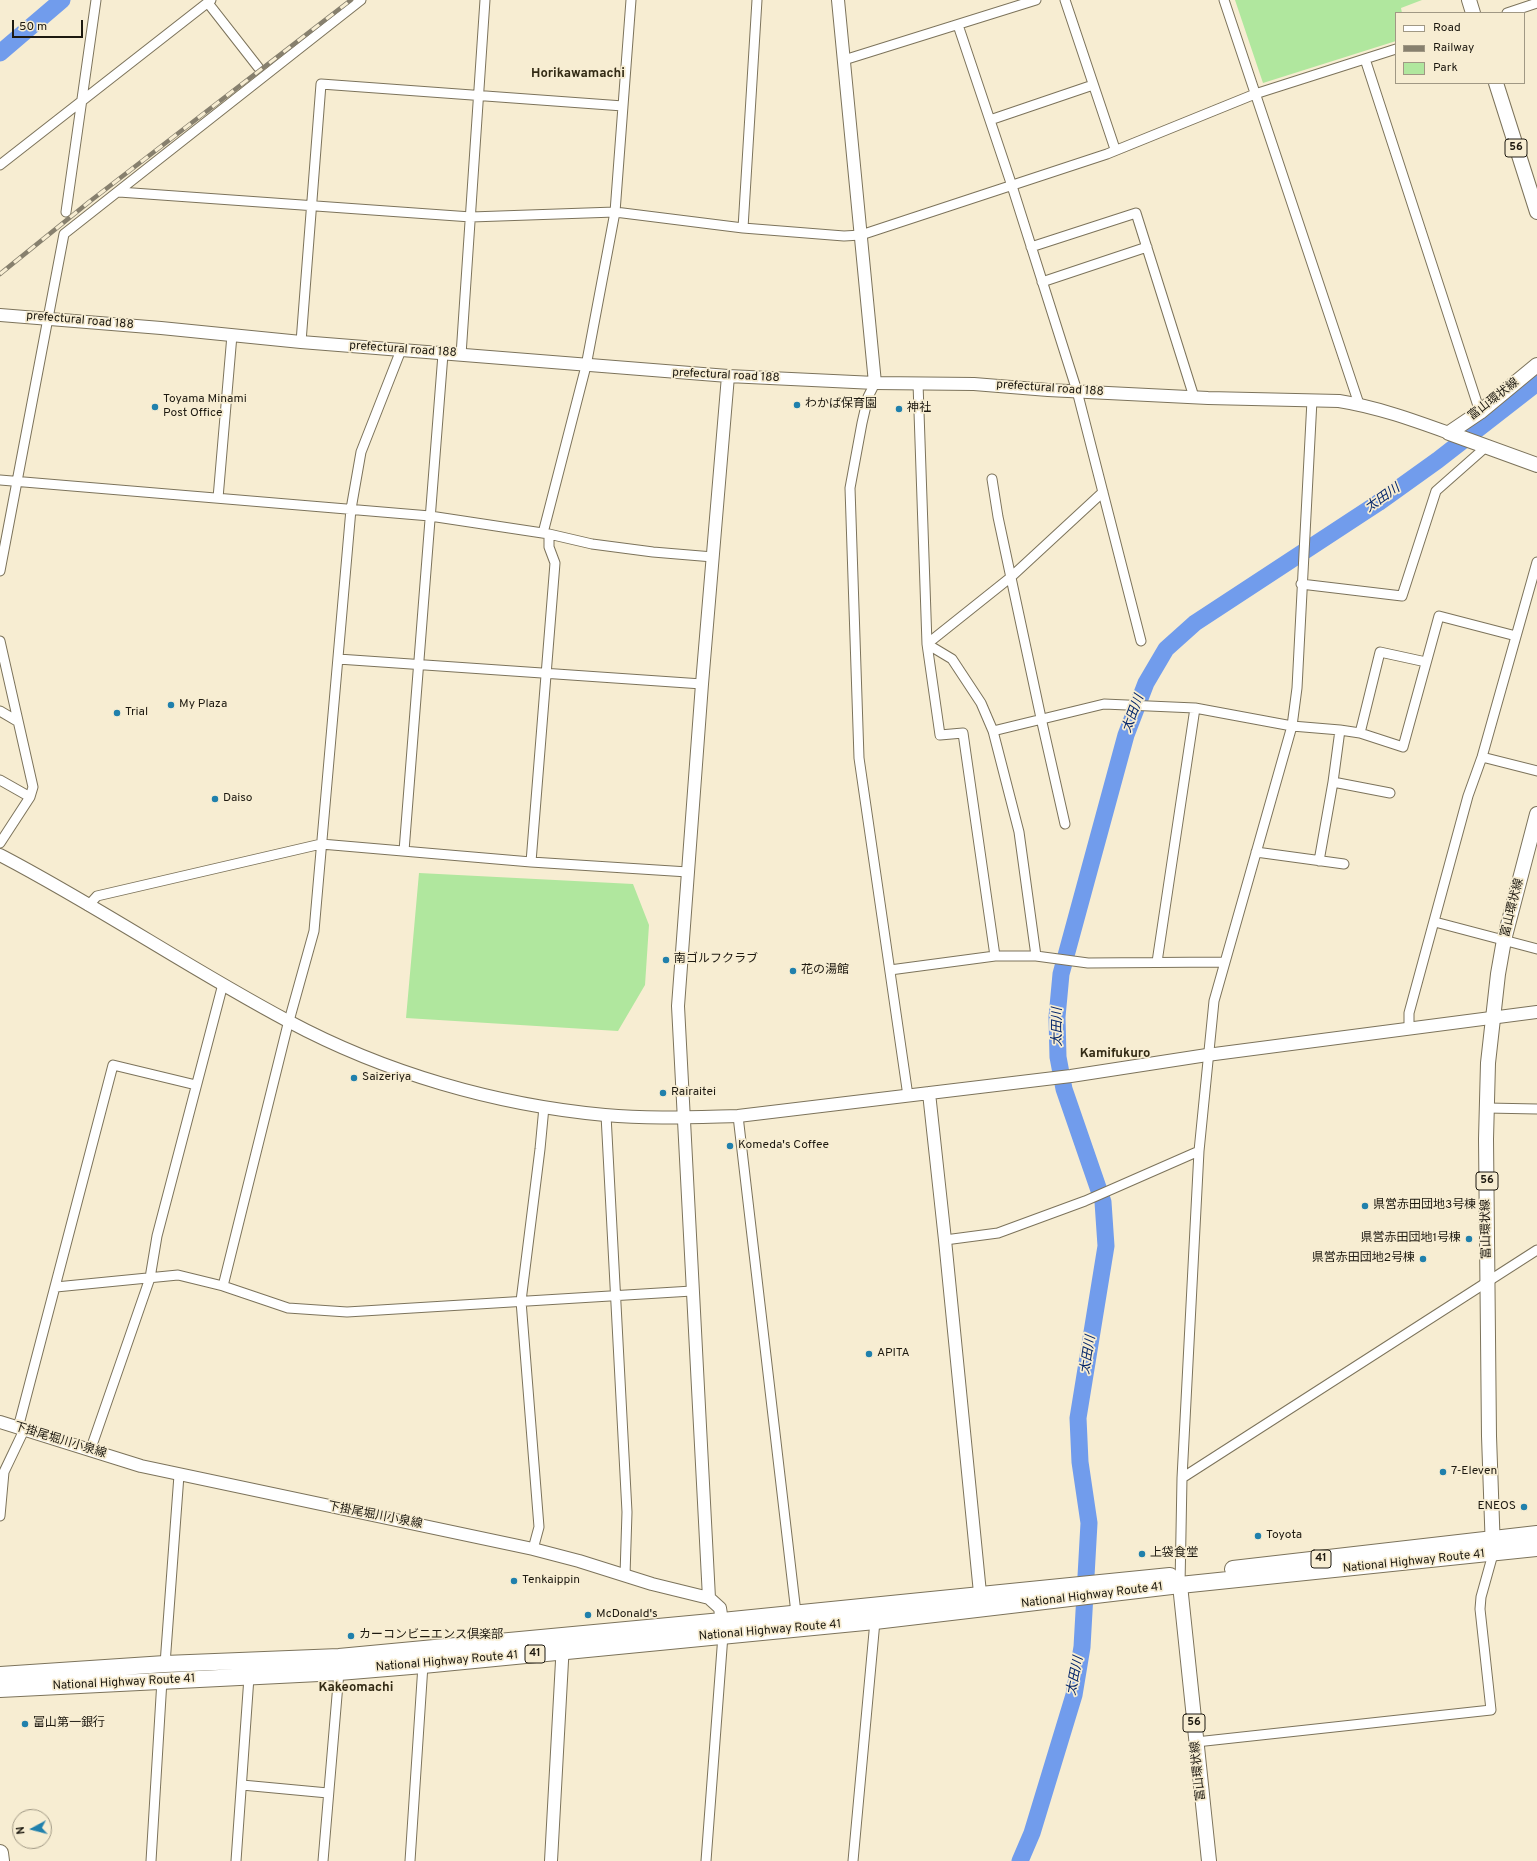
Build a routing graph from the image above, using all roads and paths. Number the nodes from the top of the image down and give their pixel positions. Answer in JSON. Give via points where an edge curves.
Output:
{"nodes":[{"id":1,"x":96,"y":0,"type":"edge"},
{"id":2,"x":361,"y":0,"type":"edge"},
{"id":3,"x":485,"y":0,"type":"edge"},
{"id":4,"x":631,"y":0,"type":"edge"},
{"id":5,"x":757,"y":0,"type":"edge"},
{"id":6,"x":838,"y":0,"type":"edge"},
{"id":7,"x":1036,"y":0,"type":"edge"},
{"id":8,"x":1065,"y":0,"type":"edge"},
{"id":9,"x":1224,"y":0,"type":"edge"},
{"id":10,"x":1469,"y":0,"type":"edge"},
{"id":11,"x":210,"y":1,"type":"edge"},
{"id":12,"x":1537,"y":3,"type":"edge"},
{"id":13,"x":1473,"y":12,"type":"edge"},
{"id":14,"x":1509,"y":12,"type":"edge"},
{"id":15,"x":958,"y":25,"type":"junction"},
{"id":16,"x":1395,"y":49,"type":"edge"},
{"id":17,"x":1365,"y":59,"type":"junction"},
{"id":18,"x":844,"y":60,"type":"junction"},
{"id":19,"x":258,"y":66,"type":"dead end"},
{"id":20,"x":1496,"y":84,"type":"edge"},
{"id":21,"x":1094,"y":85,"type":"junction"},
{"id":22,"x":1255,"y":94,"type":"junction"},
{"id":23,"x":479,"y":95,"type":"junction"},
{"id":24,"x":83,"y":101,"type":"junction"},
{"id":25,"x":623,"y":106,"type":"junction"},
{"id":26,"x":990,"y":120,"type":"junction"},
{"id":27,"x":1115,"y":149,"type":"junction"},
{"id":28,"x":0,"y":165,"type":"edge"},
{"id":29,"x":1012,"y":186,"type":"junction"},
{"id":30,"x":119,"y":192,"type":"junction"},
{"id":31,"x":313,"y":205,"type":"junction"},
{"id":32,"x":66,"y":212,"type":"dead end"},
{"id":33,"x":615,"y":212,"type":"junction"},
{"id":34,"x":1537,"y":212,"type":"edge"},
{"id":35,"x":471,"y":217,"type":"junction"},
{"id":36,"x":743,"y":228,"type":"junction"},
{"id":37,"x":861,"y":235,"type":"junction"},
{"id":38,"x":1031,"y":247,"type":"junction"},
{"id":39,"x":1147,"y":247,"type":"junction"},
{"id":40,"x":1042,"y":282,"type":"junction"},
{"id":41,"x":0,"y":315,"type":"edge"},
{"id":42,"x":48,"y":319,"type":"junction"},
{"id":43,"x":232,"y":336,"type":"junction"},
{"id":44,"x":301,"y":342,"type":"junction"},
{"id":45,"x":401,"y":350,"type":"junction"},
{"id":46,"x":443,"y":354,"type":"junction"},
{"id":47,"x":462,"y":355,"type":"junction"},
{"id":48,"x":1537,"y":365,"type":"edge"},
{"id":49,"x":586,"y":366,"type":"junction"},
{"id":50,"x":728,"y":376,"type":"junction"},
{"id":51,"x":875,"y":383,"type":"junction"},
{"id":52,"x":918,"y":383,"type":"junction"},
{"id":53,"x":1077,"y":391,"type":"junction"},
{"id":54,"x":1194,"y":397,"type":"junction"},
{"id":55,"x":1312,"y":400,"type":"junction"},
{"id":56,"x":1358,"y":404,"type":"junction"},
{"id":57,"x":1480,"y":412,"type":"junction"},
{"id":58,"x":1449,"y":433,"type":"junction"},
{"id":59,"x":1487,"y":446,"type":"junction"},
{"id":60,"x":1537,"y":465,"type":"edge"},
{"id":61,"x":992,"y":479,"type":"dead end"},
{"id":62,"x":0,"y":480,"type":"edge"},
{"id":63,"x":16,"y":481,"type":"junction"},
{"id":64,"x":1103,"y":492,"type":"junction"},
{"id":65,"x":218,"y":498,"type":"junction"},
{"id":66,"x":351,"y":509,"type":"junction"},
{"id":67,"x":430,"y":516,"type":"junction"},
{"id":68,"x":546,"y":533,"type":"junction"},
{"id":69,"x":713,"y":557,"type":"junction"},
{"id":70,"x":1537,"y":562,"type":"edge"},
{"id":71,"x":0,"y":571,"type":"edge"},
{"id":72,"x":1011,"y":577,"type":"junction"},
{"id":73,"x":1301,"y":584,"type":"junction"},
{"id":74,"x":1516,"y":636,"type":"junction"},
{"id":75,"x":0,"y":641,"type":"edge"},
{"id":76,"x":1141,"y":641,"type":"dead end"},
{"id":77,"x":927,"y":644,"type":"junction"},
{"id":78,"x":338,"y":659,"type":"junction"},
{"id":79,"x":1426,"y":662,"type":"junction"},
{"id":80,"x":418,"y":664,"type":"junction"},
{"id":81,"x":546,"y":673,"type":"junction"},
{"id":82,"x":702,"y":684,"type":"junction"},
{"id":83,"x":1196,"y":708,"type":"junction"},
{"id":84,"x":0,"y":711,"type":"edge"},
{"id":85,"x":1041,"y":718,"type":"junction"},
{"id":86,"x":17,"y":721,"type":"junction"},
{"id":87,"x":1292,"y":726,"type":"junction"},
{"id":88,"x":1340,"y":730,"type":"junction"},
{"id":89,"x":993,"y":731,"type":"junction"},
{"id":90,"x":1360,"y":733,"type":"junction"},
{"id":91,"x":1482,"y":757,"type":"junction"},
{"id":92,"x":1537,"y":771,"type":"edge"},
{"id":93,"x":0,"y":780,"type":"edge"},
{"id":94,"x":1333,"y":782,"type":"junction"},
{"id":95,"x":1390,"y":793,"type":"dead end"},
{"id":96,"x":30,"y":797,"type":"junction"},
{"id":97,"x":1537,"y":814,"type":"edge"},
{"id":98,"x":1065,"y":824,"type":"dead end"},
{"id":99,"x":0,"y":843,"type":"edge"},
{"id":100,"x":321,"y":844,"type":"junction"},
{"id":101,"x":404,"y":850,"type":"junction"},
{"id":102,"x":1256,"y":852,"type":"junction"},
{"id":103,"x":0,"y":855,"type":"edge"},
{"id":104,"x":1319,"y":861,"type":"junction"},
{"id":105,"x":531,"y":862,"type":"junction"},
{"id":106,"x":1344,"y":864,"type":"dead end"},
{"id":107,"x":688,"y":872,"type":"junction"},
{"id":108,"x":88,"y":906,"type":"junction"},
{"id":109,"x":1435,"y":922,"type":"junction"},
{"id":110,"x":1504,"y":940,"type":"junction"},
{"id":111,"x":1537,"y":949,"type":"edge"},
{"id":112,"x":995,"y":956,"type":"junction"},
{"id":113,"x":1036,"y":956,"type":"junction"},
{"id":114,"x":1157,"y":962,"type":"junction"},
{"id":115,"x":1224,"y":962,"type":"junction"},
{"id":116,"x":890,"y":970,"type":"junction"},
{"id":117,"x":223,"y":984,"type":"junction"},
{"id":118,"x":1537,"y":1012,"type":"edge"},
{"id":119,"x":1492,"y":1018,"type":"junction"},
{"id":120,"x":289,"y":1022,"type":"junction"},
{"id":121,"x":1409,"y":1029,"type":"junction"},
{"id":122,"x":1207,"y":1055,"type":"junction"},
{"id":123,"x":196,"y":1085,"type":"junction"},
{"id":124,"x":929,"y":1093,"type":"junction"},
{"id":125,"x":908,"y":1096,"type":"junction"},
{"id":126,"x":544,"y":1107,"type":"junction"},
{"id":127,"x":1487,"y":1108,"type":"junction"},
{"id":128,"x":1537,"y":1109,"type":"edge"},
{"id":129,"x":606,"y":1116,"type":"junction"},
{"id":130,"x":738,"y":1116,"type":"junction"},
{"id":131,"x":684,"y":1117,"type":"junction"},
{"id":132,"x":1199,"y":1151,"type":"junction"},
{"id":133,"x":945,"y":1240,"type":"junction"},
{"id":134,"x":1537,"y":1250,"type":"edge"},
{"id":135,"x":150,"y":1278,"type":"junction"},
{"id":136,"x":1488,"y":1282,"type":"junction"},
{"id":137,"x":223,"y":1286,"type":"junction"},
{"id":138,"x":56,"y":1287,"type":"junction"},
{"id":139,"x":692,"y":1291,"type":"junction"},
{"id":140,"x":616,"y":1296,"type":"junction"},
{"id":141,"x":521,"y":1301,"type":"junction"},
{"id":142,"x":0,"y":1422,"type":"edge"},
{"id":143,"x":21,"y":1429,"type":"junction"},
{"id":144,"x":90,"y":1451,"type":"junction"},
{"id":145,"x":179,"y":1475,"type":"junction"},
{"id":146,"x":1182,"y":1478,"type":"junction"},
{"id":147,"x":0,"y":1516,"type":"edge"},
{"id":148,"x":1537,"y":1534,"type":"edge"},
{"id":149,"x":1492,"y":1546,"type":"junction"},
{"id":150,"x":1537,"y":1548,"type":"edge"},
{"id":151,"x":532,"y":1549,"type":"junction"},
{"id":152,"x":625,"y":1575,"type":"junction"},
{"id":153,"x":1179,"y":1580,"type":"junction"},
{"id":154,"x":709,"y":1598,"type":"junction"},
{"id":155,"x":981,"y":1602,"type":"junction"},
{"id":156,"x":796,"y":1613,"type":"junction"},
{"id":157,"x":875,"y":1622,"type":"junction"},
{"id":158,"x":723,"y":1628,"type":"junction"},
{"id":159,"x":563,"y":1644,"type":"junction"},
{"id":160,"x":165,"y":1664,"type":"junction"},
{"id":161,"x":423,"y":1665,"type":"junction"},
{"id":162,"x":339,"y":1672,"type":"junction"},
{"id":163,"x":0,"y":1675,"type":"edge"},
{"id":164,"x":249,"y":1677,"type":"junction"},
{"id":165,"x":162,"y":1680,"type":"junction"},
{"id":166,"x":0,"y":1689,"type":"edge"},
{"id":167,"x":1196,"y":1742,"type":"junction"},
{"id":168,"x":242,"y":1785,"type":"junction"},
{"id":169,"x":328,"y":1793,"type":"junction"},
{"id":170,"x":0,"y":1853,"type":"edge"},
{"id":171,"x":1,"y":1861,"type":"edge"},
{"id":172,"x":151,"y":1861,"type":"edge"},
{"id":173,"x":236,"y":1861,"type":"edge"},
{"id":174,"x":323,"y":1861,"type":"edge"},
{"id":175,"x":410,"y":1861,"type":"edge"},
{"id":176,"x":551,"y":1861,"type":"edge"},
{"id":177,"x":706,"y":1861,"type":"edge"},
{"id":178,"x":853,"y":1861,"type":"edge"},
{"id":179,"x":1209,"y":1861,"type":"edge"}],
"edges":[{"from":1,"to":24,"type":"street"},
{"from":2,"to":30,"type":"street"},
{"from":3,"to":23,"type":"street"},
{"from":4,"to":25,"type":"street"},
{"from":5,"to":36,"type":"street"},
{"from":6,"to":18,"type":"street"},
{"from":7,"to":15,"type":"street"},
{"from":8,"to":21,"type":"street"},
{"from":9,"to":22,"type":"street"},
{"from":10,"to":13,"type":"main road"},
{"from":11,"to":19,"type":"street"},
{"from":11,"to":24,"type":"street"},
{"from":12,"to":14,"type":"street"},
{"from":15,"to":18,"type":"street"},
{"from":15,"to":26,"type":"street"},
{"from":16,"to":17,"type":"street"},
{"from":17,"to":22,"type":"street"},
{"from":17,"to":57,"type":"street"},
{"from":18,"to":37,"type":"street"},
{"from":20,"to":34,"type":"main road","number":"56"},
{"from":21,"to":26,"type":"street"},
{"from":21,"to":27,"type":"street"},
{"from":22,"to":27,"type":"street"},
{"from":22,"to":56,"type":"street"},
{"from":23,"to":25,"type":"street"},
{"from":23,"to":31,"type":"street","via":[[321,84]]},
{"from":23,"to":35,"type":"street"},
{"from":24,"to":28,"type":"street"},
{"from":24,"to":32,"type":"street"},
{"from":25,"to":33,"type":"street"},
{"from":26,"to":29,"type":"street"},
{"from":27,"to":29,"type":"street","via":[[1107,154]]},
{"from":29,"to":37,"type":"street"},
{"from":29,"to":38,"type":"street"},
{"from":30,"to":31,"type":"street"},
{"from":30,"to":42,"type":"street","via":[[64,234]]},
{"from":31,"to":35,"type":"street"},
{"from":31,"to":44,"type":"street"},
{"from":33,"to":35,"type":"street"},
{"from":33,"to":36,"type":"street"},
{"from":33,"to":49,"type":"street"},
{"from":35,"to":47,"type":"street"},
{"from":36,"to":37,"type":"street","via":[[844,236]]},
{"from":37,"to":51,"type":"street"},
{"from":38,"to":39,"type":"street","via":[[1136,213]]},
{"from":38,"to":40,"type":"street"},
{"from":39,"to":40,"type":"street"},
{"from":39,"to":54,"type":"street"},
{"from":40,"to":53,"type":"street"},
{"from":41,"to":42,"type":"street","name":"prefectural road 188"},
{"from":42,"to":43,"type":"street","name":"prefectural road 188"},
{"from":42,"to":63,"type":"street"},
{"from":43,"to":44,"type":"street","name":"prefectural road 188"},
{"from":43,"to":65,"type":"street"},
{"from":44,"to":45,"type":"street","name":"prefectural road 188"},
{"from":45,"to":46,"type":"street","name":"prefectural road 188"},
{"from":45,"to":66,"type":"street","via":[[362,452]]},
{"from":46,"to":47,"type":"street","name":"prefectural road 188"},
{"from":46,"to":67,"type":"street"},
{"from":47,"to":49,"type":"street","name":"prefectural road 188"},
{"from":48,"to":57,"type":"main road","name":"富山環状線"},
{"from":49,"to":50,"type":"street","name":"prefectural road 188"},
{"from":49,"to":68,"type":"street"},
{"from":50,"to":51,"type":"street","name":"prefectural road 188"},
{"from":50,"to":69,"type":"street"},
{"from":51,"to":52,"type":"street","name":"prefectural road 188"},
{"from":51,"to":116,"type":"street","via":[[868,397],[850,488],[859,758]]},
{"from":52,"to":53,"type":"street","name":"prefectural road 188"},
{"from":52,"to":77,"type":"street"},
{"from":53,"to":54,"type":"street","name":"prefectural road 188"},
{"from":53,"to":64,"type":"street"},
{"from":54,"to":55,"type":"street","name":"prefectural road 188"},
{"from":55,"to":56,"type":"street","name":"prefectural road 188"},
{"from":55,"to":73,"type":"street"},
{"from":56,"to":58,"type":"street","name":"prefectural road 188"},
{"from":57,"to":58,"type":"main road","name":"富山環状線"},
{"from":58,"to":59,"type":"main road"},
{"from":59,"to":60,"type":"main road"},
{"from":59,"to":73,"type":"street","via":[[1436,491],[1402,596]]},
{"from":61,"to":72,"type":"street"},
{"from":62,"to":63,"type":"street"},
{"from":63,"to":65,"type":"street"},
{"from":63,"to":71,"type":"street"},
{"from":64,"to":72,"type":"street"},
{"from":64,"to":76,"type":"street"},
{"from":65,"to":66,"type":"street"},
{"from":66,"to":67,"type":"street"},
{"from":66,"to":78,"type":"street"},
{"from":67,"to":68,"type":"street"},
{"from":67,"to":80,"type":"street"},
{"from":68,"to":69,"type":"street","via":[[607,546]]},
{"from":68,"to":81,"type":"street","via":[[555,563]]},
{"from":69,"to":82,"type":"street"},
{"from":70,"to":74,"type":"street"},
{"from":72,"to":77,"type":"street"},
{"from":72,"to":85,"type":"street"},
{"from":73,"to":87,"type":"street","via":[[1297,688]]},
{"from":74,"to":79,"type":"street","via":[[1439,616]]},
{"from":74,"to":91,"type":"street"},
{"from":75,"to":86,"type":"street"},
{"from":77,"to":89,"type":"street","via":[[952,659],[981,703]]},
{"from":77,"to":112,"type":"street","via":[[940,735],[963,733]]},
{"from":78,"to":80,"type":"street"},
{"from":78,"to":100,"type":"street"},
{"from":79,"to":90,"type":"street","via":[[1380,652]]},
{"from":79,"to":90,"type":"street","via":[[1403,747]]},
{"from":80,"to":81,"type":"street"},
{"from":80,"to":101,"type":"street"},
{"from":81,"to":82,"type":"street"},
{"from":81,"to":105,"type":"street"},
{"from":82,"to":107,"type":"street"},
{"from":83,"to":85,"type":"street","via":[[1104,704]]},
{"from":83,"to":87,"type":"street"},
{"from":83,"to":114,"type":"street"},
{"from":84,"to":86,"type":"street"},
{"from":85,"to":89,"type":"street"},
{"from":85,"to":98,"type":"street"},
{"from":86,"to":96,"type":"street","via":[[33,787]]},
{"from":87,"to":88,"type":"street"},
{"from":87,"to":102,"type":"street"},
{"from":88,"to":90,"type":"street"},
{"from":88,"to":94,"type":"street"},
{"from":89,"to":113,"type":"street","via":[[1019,832]]},
{"from":91,"to":92,"type":"street"},
{"from":91,"to":109,"type":"street","via":[[1468,796]]},
{"from":93,"to":96,"type":"street"},
{"from":94,"to":95,"type":"street"},
{"from":94,"to":104,"type":"street"},
{"from":96,"to":99,"type":"street"},
{"from":97,"to":110,"type":"main road","name":"富山環状線","number":"56"},
{"from":100,"to":101,"type":"street"},
{"from":100,"to":108,"type":"street","via":[[97,896]]},
{"from":100,"to":120,"type":"street","via":[[314,931]]},
{"from":101,"to":105,"type":"street"},
{"from":102,"to":104,"type":"street"},
{"from":102,"to":115,"type":"street"},
{"from":103,"to":108,"type":"street"},
{"from":104,"to":106,"type":"street"},
{"from":105,"to":107,"type":"street"},
{"from":107,"to":131,"type":"street","via":[[678,1006]]},
{"from":108,"to":117,"type":"street"},
{"from":109,"to":110,"type":"street"},
{"from":109,"to":121,"type":"street","via":[[1409,1013]]},
{"from":110,"to":111,"type":"street"},
{"from":110,"to":119,"type":"main road","name":"富山環状線","number":"56"},
{"from":112,"to":113,"type":"street"},
{"from":112,"to":116,"type":"street"},
{"from":113,"to":114,"type":"street","via":[[1088,963]]},
{"from":114,"to":115,"type":"street"},
{"from":115,"to":122,"type":"street","via":[[1214,1001]]},
{"from":116,"to":125,"type":"street"},
{"from":117,"to":120,"type":"street"},
{"from":117,"to":123,"type":"street"},
{"from":118,"to":119,"type":"street"},
{"from":119,"to":121,"type":"street"},
{"from":119,"to":127,"type":"main road","name":"富山環状線","number":"56"},
{"from":120,"to":126,"type":"street","via":[[360,1055],[416,1076],[478,1094]]},
{"from":120,"to":137,"type":"street"},
{"from":121,"to":122,"type":"street"},
{"from":122,"to":124,"type":"street","via":[[1071,1076]]},
{"from":122,"to":132,"type":"street"},
{"from":123,"to":135,"type":"street","via":[[157,1236]]},
{"from":123,"to":138,"type":"street","via":[[113,1065]]},
{"from":124,"to":125,"type":"street"},
{"from":124,"to":133,"type":"street"},
{"from":125,"to":130,"type":"street"},
{"from":126,"to":129,"type":"street"},
{"from":126,"to":141,"type":"street"},
{"from":127,"to":128,"type":"street"},
{"from":127,"to":136,"type":"main road","name":"富山環状線","number":"56"},
{"from":129,"to":131,"type":"street"},
{"from":129,"to":140,"type":"street"},
{"from":130,"to":131,"type":"street"},
{"from":130,"to":156,"type":"street"},
{"from":131,"to":139,"type":"street"},
{"from":132,"to":133,"type":"street","via":[[1085,1201],[998,1232]]},
{"from":132,"to":146,"type":"street"},
{"from":133,"to":155,"type":"street"},
{"from":134,"to":136,"type":"street"},
{"from":135,"to":137,"type":"street","via":[[178,1275]]},
{"from":135,"to":138,"type":"street"},
{"from":135,"to":144,"type":"street"},
{"from":136,"to":146,"type":"street"},
{"from":136,"to":149,"type":"main road","name":"富山環状線","number":"56"},
{"from":137,"to":141,"type":"street","via":[[288,1308],[321,1311],[347,1312]]},
{"from":138,"to":143,"type":"street"},
{"from":139,"to":140,"type":"street"},
{"from":139,"to":154,"type":"street"},
{"from":140,"to":141,"type":"street"},
{"from":140,"to":152,"type":"street","via":[[628,1512]]},
{"from":141,"to":151,"type":"street","via":[[539,1526]]},
{"from":142,"to":143,"type":"street","name":"下掛尾堀川小泉線"},
{"from":143,"to":144,"type":"street","name":"下掛尾堀川小泉線"},
{"from":143,"to":147,"type":"street","via":[[4,1472]]},
{"from":144,"to":145,"type":"street","name":"下掛尾堀川小泉線"},
{"from":145,"to":151,"type":"street","name":"下掛尾堀川小泉線"},
{"from":145,"to":160,"type":"street"},
{"from":146,"to":153,"type":"street"},
{"from":148,"to":149,"type":"highway","name":"National Highway Route 41","number":"41"},
{"from":149,"to":150,"type":"highway","name":"National Highway Route 41","number":"41"},
{"from":149,"to":153,"type":"highway","name":"National Highway Route 41","number":"41"},
{"from":149,"to":167,"type":"street","via":[[1480,1609],[1491,1710]]},
{"from":151,"to":152,"type":"street","name":"下掛尾堀川小泉線"},
{"from":152,"to":154,"type":"street","name":"下掛尾堀川小泉線"},
{"from":153,"to":155,"type":"highway","name":"National Highway Route 41","number":"41"},
{"from":153,"to":167,"type":"main road","name":"富山環状線","number":"56"},
{"from":154,"to":158,"type":"street","via":[[720,1608]]},
{"from":155,"to":156,"type":"highway","name":"National Highway Route 41","number":"41"},
{"from":155,"to":157,"type":"highway","name":"National Highway Route 41","number":"41"},
{"from":156,"to":158,"type":"highway","name":"National Highway Route 41","number":"41"},
{"from":157,"to":158,"type":"highway","name":"National Highway Route 41","number":"41"},
{"from":157,"to":178,"type":"street"},
{"from":158,"to":159,"type":"highway","name":"National Highway Route 41","number":"41"},
{"from":158,"to":177,"type":"street"},
{"from":159,"to":160,"type":"highway","name":"National Highway Route 41","number":"41"},
{"from":159,"to":161,"type":"highway","name":"National Highway Route 41","number":"41"},
{"from":159,"to":176,"type":"street"},
{"from":160,"to":163,"type":"highway","name":"National Highway Route 41","number":"41"},
{"from":161,"to":162,"type":"highway","name":"National Highway Route 41","number":"41"},
{"from":161,"to":175,"type":"street"},
{"from":162,"to":164,"type":"highway","name":"National Highway Route 41","number":"41"},
{"from":162,"to":169,"type":"street"},
{"from":164,"to":165,"type":"highway","name":"National Highway Route 41","number":"41"},
{"from":164,"to":168,"type":"street"},
{"from":165,"to":166,"type":"highway","name":"National Highway Route 41","number":"41"},
{"from":165,"to":172,"type":"street"},
{"from":167,"to":179,"type":"main road","name":"富山環状線","number":"56"},
{"from":168,"to":169,"type":"street"},
{"from":168,"to":173,"type":"street"},
{"from":169,"to":174,"type":"street"},
{"from":170,"to":171,"type":"highway"}]}
